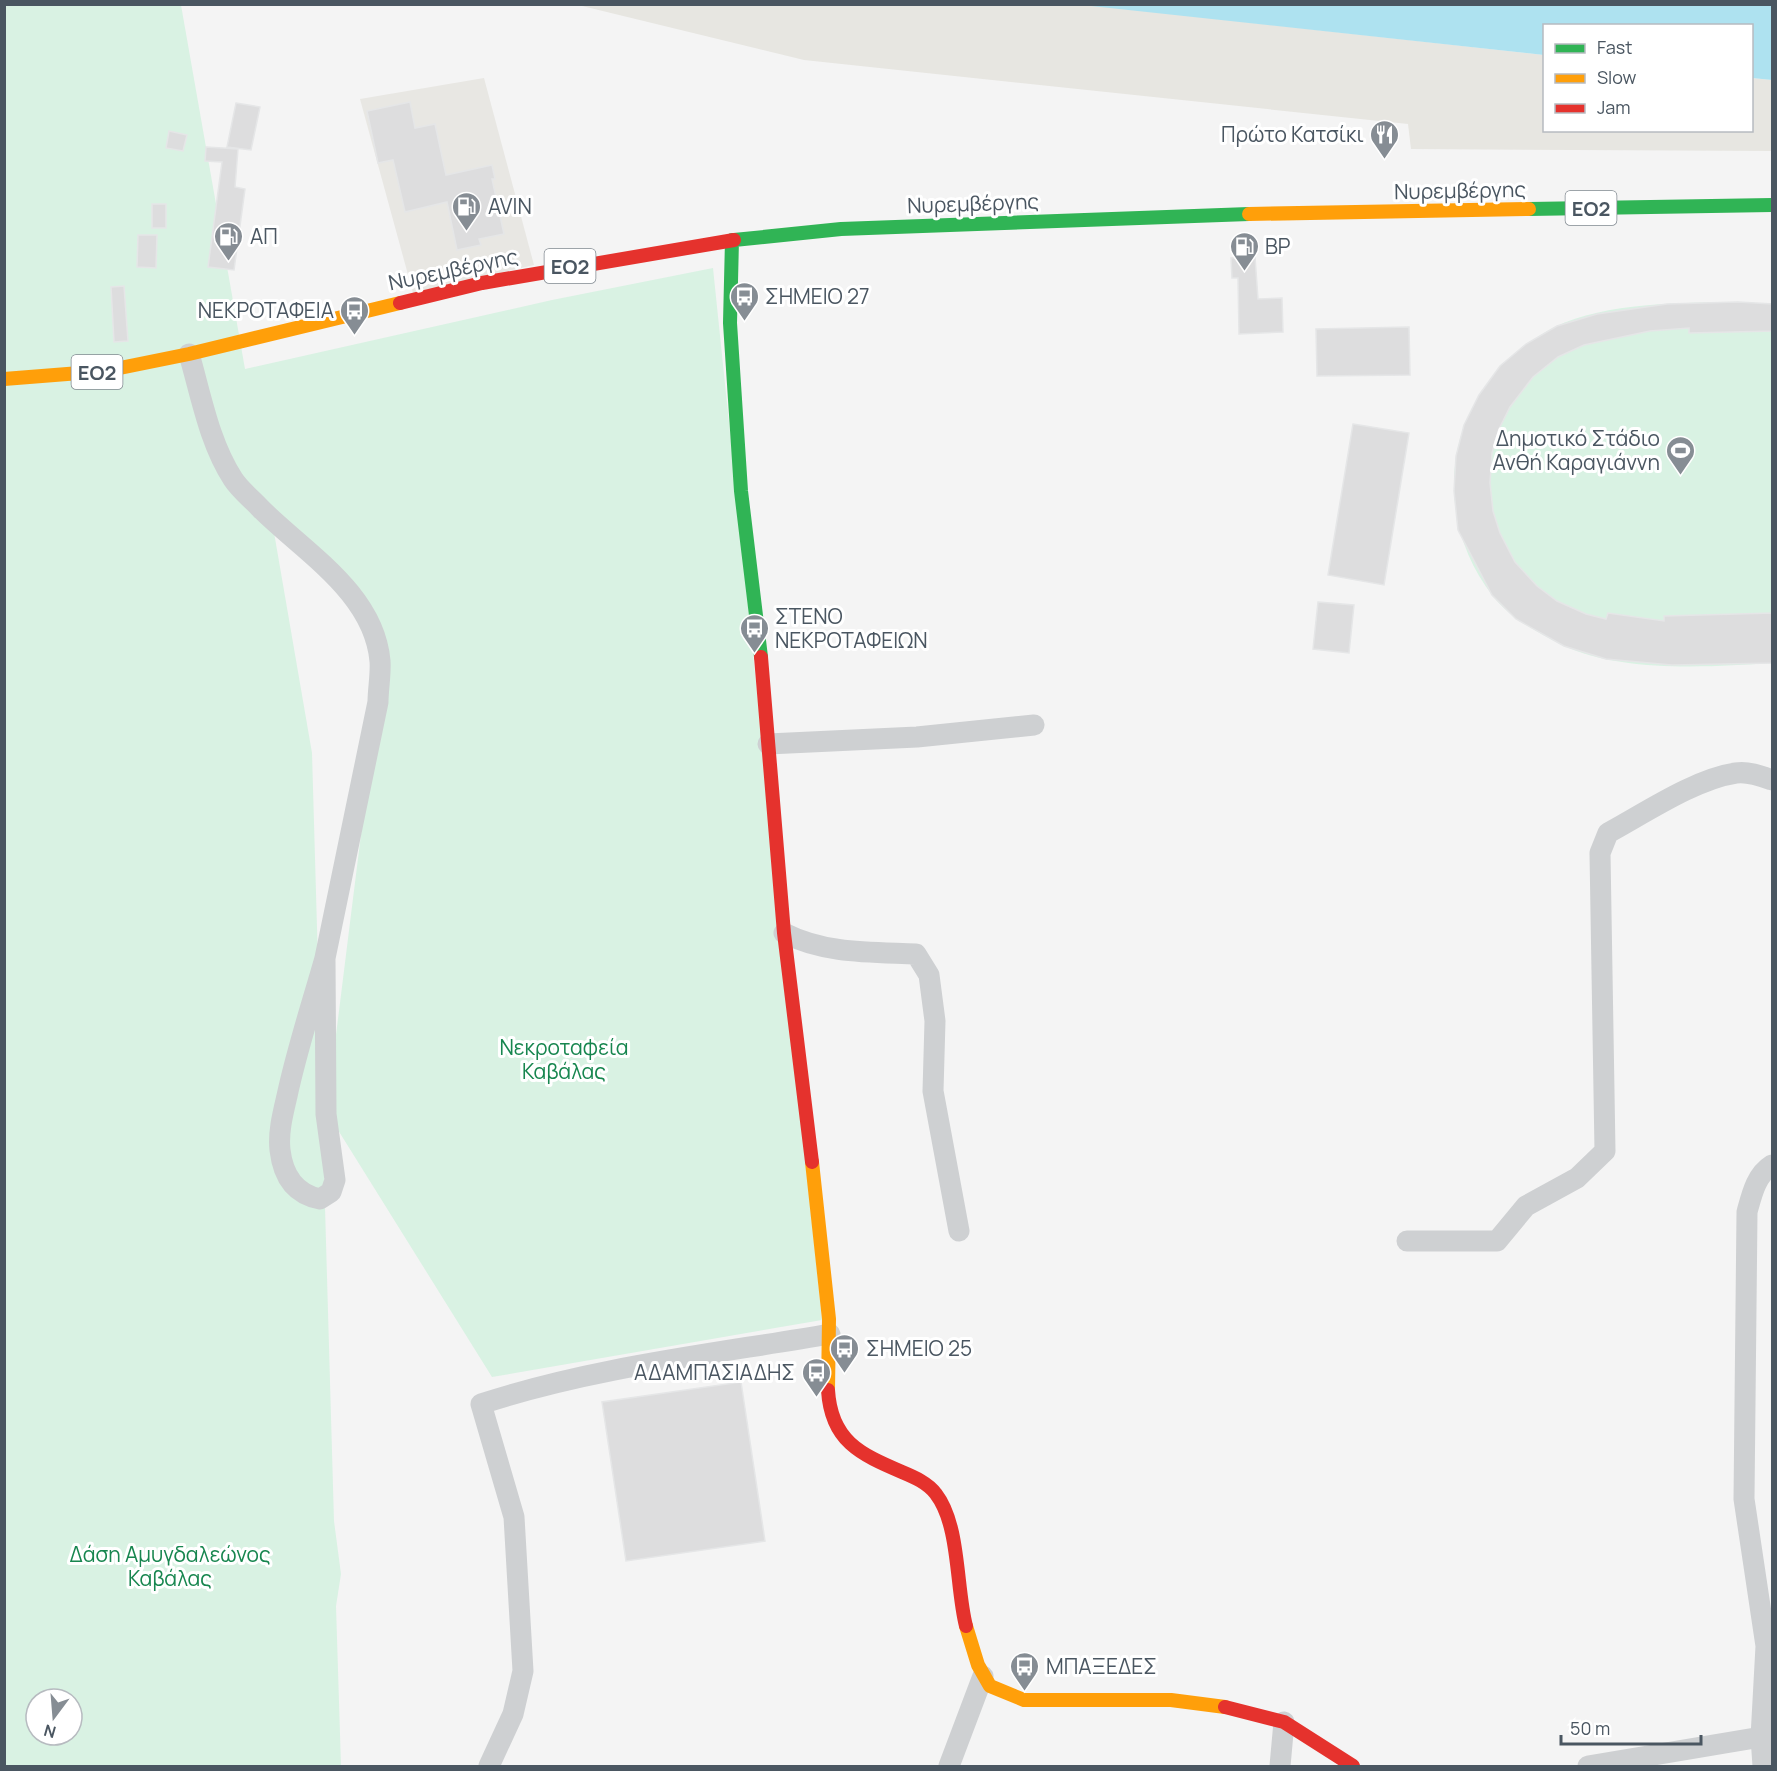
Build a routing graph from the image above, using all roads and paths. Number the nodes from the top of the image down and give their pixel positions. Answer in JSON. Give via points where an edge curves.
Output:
{"nodes":[{"id":1,"x":1773,"y":205,"type":"edge"},
{"id":2,"x":732,"y":240,"type":"junction"},
{"id":3,"x":189,"y":354,"type":"junction"},
{"id":4,"x":4,"y":379,"type":"edge"},
{"id":5,"x":1034,"y":725,"type":"dead end"},
{"id":6,"x":768,"y":744,"type":"junction"},
{"id":7,"x":1773,"y":780,"type":"edge"},
{"id":8,"x":784,"y":933,"type":"junction"},
{"id":9,"x":325,"y":958,"type":"junction"},
{"id":10,"x":1773,"y":1165,"type":"edge"},
{"id":11,"x":959,"y":1231,"type":"dead end"},
{"id":12,"x":1407,"y":1241,"type":"dead end"},
{"id":13,"x":830,"y":1334,"type":"junction"},
{"id":14,"x":983,"y":1676,"type":"junction"},
{"id":15,"x":1284,"y":1722,"type":"junction"},
{"id":16,"x":1761,"y":1737,"type":"junction"},
{"id":17,"x":489,"y":1767,"type":"edge"},
{"id":18,"x":949,"y":1767,"type":"edge"},
{"id":19,"x":1280,"y":1767,"type":"edge"},
{"id":20,"x":1353,"y":1767,"type":"edge"},
{"id":21,"x":1588,"y":1767,"type":"edge"},
{"id":22,"x":1763,"y":1767,"type":"edge"}],
"edges":[{"from":1,"to":2,"type":"street","name":"Νυρεμβέργης","number":"ΕΟ2","via":[[1190,215],[841,229]]},
{"from":2,"to":3,"type":"street","name":"Νυρεμβέργης","number":"ΕΟ2","via":[[483,283]]},
{"from":2,"to":6,"type":"street","via":[[730,322],[741,491]]},
{"from":3,"to":4,"type":"street","number":"ΕΟ2","via":[[105,371]]},
{"from":3,"to":9,"type":"street","via":[[218,452],[234,480],[353,598],[372,628],[380,660],[378,702]]},
{"from":5,"to":6,"type":"street","via":[[917,737]]},
{"from":6,"to":8,"type":"street"},
{"from":7,"to":12,"type":"street","via":[[1738,772],[1722,776],[1608,832],[1602,842],[1605,1151],[1577,1178],[1526,1206],[1497,1241]]},
{"from":8,"to":11,"type":"street","via":[[806,944],[845,951],[916,954],[929,975],[934,1010],[933,1091]]},
{"from":8,"to":13,"type":"street"},
{"from":9,"to":9,"type":"street","via":[[293,1068],[280,1150],[289,1180],[303,1195],[320,1199],[331,1192],[335,1180],[326,1114]]},
{"from":10,"to":16,"type":"street","via":[[1764,1170],[1754,1188],[1747,1212],[1744,1500],[1766,1646]]},
{"from":13,"to":14,"type":"street","via":[[828,1395],[838,1431],[862,1457],[921,1481],[937,1492],[950,1534],[969,1644]]},
{"from":13,"to":17,"type":"street","via":[[621,1370],[481,1404],[514,1517],[523,1671],[513,1714]]},
{"from":14,"to":15,"type":"street","via":[[990,1686],[1024,1700],[1171,1700],[1221,1706]]},
{"from":14,"to":18,"type":"street"},
{"from":15,"to":19,"type":"street"},
{"from":15,"to":20,"type":"street"},
{"from":16,"to":21,"type":"street"},
{"from":16,"to":22,"type":"street"}]}
